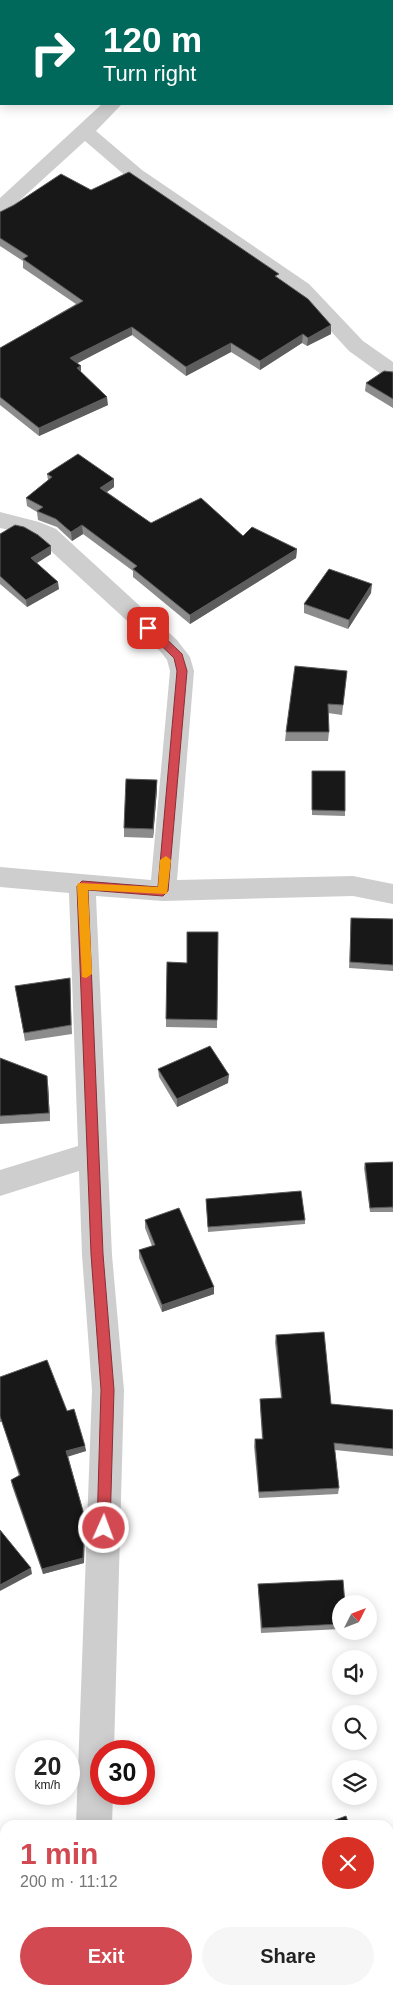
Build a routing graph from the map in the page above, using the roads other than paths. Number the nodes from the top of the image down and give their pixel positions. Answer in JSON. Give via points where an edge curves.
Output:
{"nodes":[{"id":1,"x":112,"y":105,"type":"edge"},
{"id":2,"x":84,"y":130,"type":"junction"},
{"id":3,"x":0,"y":208,"type":"edge"},
{"id":4,"x":393,"y":372,"type":"edge"},
{"id":5,"x":0,"y":520,"type":"edge"},
{"id":6,"x":0,"y":877,"type":"edge"},
{"id":7,"x":82,"y":886,"type":"junction"},
{"id":8,"x":163,"y":891,"type":"junction"},
{"id":9,"x":393,"y":894,"type":"edge"},
{"id":10,"x":94,"y":1154,"type":"junction"},
{"id":11,"x":0,"y":1183,"type":"edge"},
{"id":12,"x":94,"y":1820,"type":"edge"}],
"edges":[{"from":1,"to":2,"type":"street"},
{"from":2,"to":3,"type":"street"},
{"from":2,"to":4,"type":"street","via":[[135,174],[302,288],[356,346]]},
{"from":5,"to":8,"type":"street","via":[[31,527],[48,535],[178,657],[182,671]]},
{"from":6,"to":7,"type":"street"},
{"from":7,"to":8,"type":"street"},
{"from":7,"to":10,"type":"street"},
{"from":8,"to":9,"type":"street","via":[[353,886]]},
{"from":10,"to":11,"type":"street"},
{"from":10,"to":12,"type":"street","via":[[97,1254],[108,1390]]}]}
